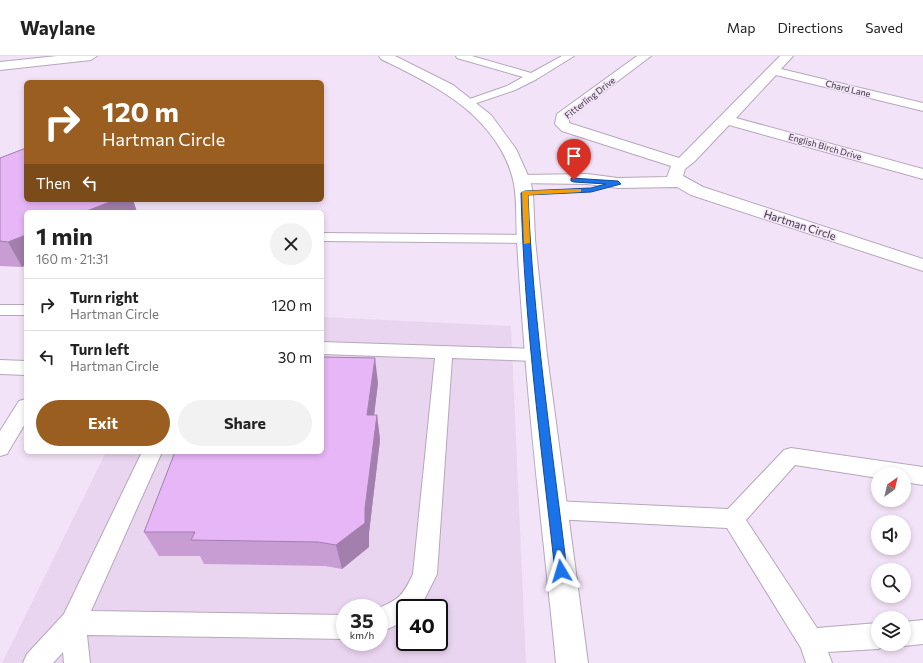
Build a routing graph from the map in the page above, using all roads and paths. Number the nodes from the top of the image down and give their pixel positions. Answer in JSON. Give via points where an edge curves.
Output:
{"nodes":[{"id":1,"x":91,"y":56,"type":"edge"},
{"id":2,"x":385,"y":56,"type":"edge"},
{"id":3,"x":461,"y":56,"type":"edge"},
{"id":4,"x":569,"y":56,"type":"edge"},
{"id":5,"x":645,"y":56,"type":"edge"},
{"id":6,"x":787,"y":56,"type":"edge"},
{"id":7,"x":0,"y":66,"type":"edge"},
{"id":8,"x":773,"y":71,"type":"junction"},
{"id":9,"x":533,"y":77,"type":"junction"},
{"id":10,"x":468,"y":103,"type":"junction"},
{"id":11,"x":923,"y":107,"type":"edge"},
{"id":12,"x":727,"y":120,"type":"junction"},
{"id":13,"x":680,"y":173,"type":"junction"},
{"id":14,"x":923,"y":174,"type":"edge"},
{"id":15,"x":523,"y":187,"type":"junction"},
{"id":16,"x":324,"y":237,"type":"edge"},
{"id":17,"x":526,"y":239,"type":"junction"},
{"id":18,"x":923,"y":265,"type":"edge"},
{"id":19,"x":0,"y":310,"type":"edge"},
{"id":20,"x":24,"y":310,"type":"edge"},
{"id":21,"x":324,"y":348,"type":"edge"},
{"id":22,"x":444,"y":352,"type":"junction"},
{"id":23,"x":536,"y":355,"type":"junction"},
{"id":24,"x":0,"y":367,"type":"edge"},
{"id":25,"x":24,"y":368,"type":"edge"},
{"id":26,"x":24,"y":409,"type":"edge"},
{"id":27,"x":3,"y":438,"type":"edge"},
{"id":28,"x":151,"y":454,"type":"edge"},
{"id":29,"x":923,"y":476,"type":"edge"},
{"id":30,"x":554,"y":510,"type":"junction"},
{"id":31,"x":733,"y":519,"type":"junction"},
{"id":32,"x":413,"y":599,"type":"edge"},
{"id":33,"x":73,"y":623,"type":"junction"},
{"id":34,"x":336,"y":627,"type":"edge"},
{"id":35,"x":923,"y":632,"type":"edge"},
{"id":36,"x":911,"y":633,"type":"edge"},
{"id":37,"x":871,"y":638,"type":"edge"},
{"id":38,"x":815,"y":652,"type":"edge"},
{"id":39,"x":36,"y":663,"type":"edge"},
{"id":40,"x":77,"y":663,"type":"edge"},
{"id":41,"x":572,"y":663,"type":"edge"}],
"edges":[{"from":1,"to":7,"type":"street"},
{"from":2,"to":10,"type":"street","via":[[448,88]]},
{"from":3,"to":9,"type":"lane"},
{"from":4,"to":9,"type":"lane"},
{"from":5,"to":13,"type":"street","name":"Fitterling Drive","via":[[562,117],[562,124]]},
{"from":6,"to":8,"type":"street"},
{"from":8,"to":11,"type":"street","name":"Chard Lane"},
{"from":8,"to":12,"type":"street"},
{"from":9,"to":10,"type":"lane","via":[[511,88]]},
{"from":10,"to":15,"type":"street","via":[[486,118],[498,133],[508,149]]},
{"from":12,"to":13,"type":"street","via":[[690,158]]},
{"from":12,"to":14,"type":"street","name":"English Birch Drive"},
{"from":13,"to":15,"type":"street","name":"Hartman Circle","via":[[591,190]]},
{"from":13,"to":18,"type":"street","name":"Hartman Circle","via":[[697,191]]},
{"from":15,"to":17,"type":"street"},
{"from":16,"to":17,"type":"lane"},
{"from":17,"to":23,"type":"street"},
{"from":19,"to":20,"type":"lane"},
{"from":21,"to":22,"type":"lane"},
{"from":22,"to":23,"type":"lane"},
{"from":22,"to":32,"type":"lane","via":[[425,574]]},
{"from":23,"to":30,"type":"street"},
{"from":24,"to":25,"type":"lane"},
{"from":26,"to":27,"type":"lane"},
{"from":28,"to":33,"type":"lane"},
{"from":29,"to":31,"type":"lane","via":[[791,456]]},
{"from":30,"to":31,"type":"lane"},
{"from":30,"to":41,"type":"street"},
{"from":31,"to":38,"type":"lane"},
{"from":33,"to":34,"type":"lane"},
{"from":33,"to":39,"type":"lane"},
{"from":33,"to":40,"type":"lane"},
{"from":35,"to":36,"type":"lane"},
{"from":37,"to":38,"type":"lane"}]}
